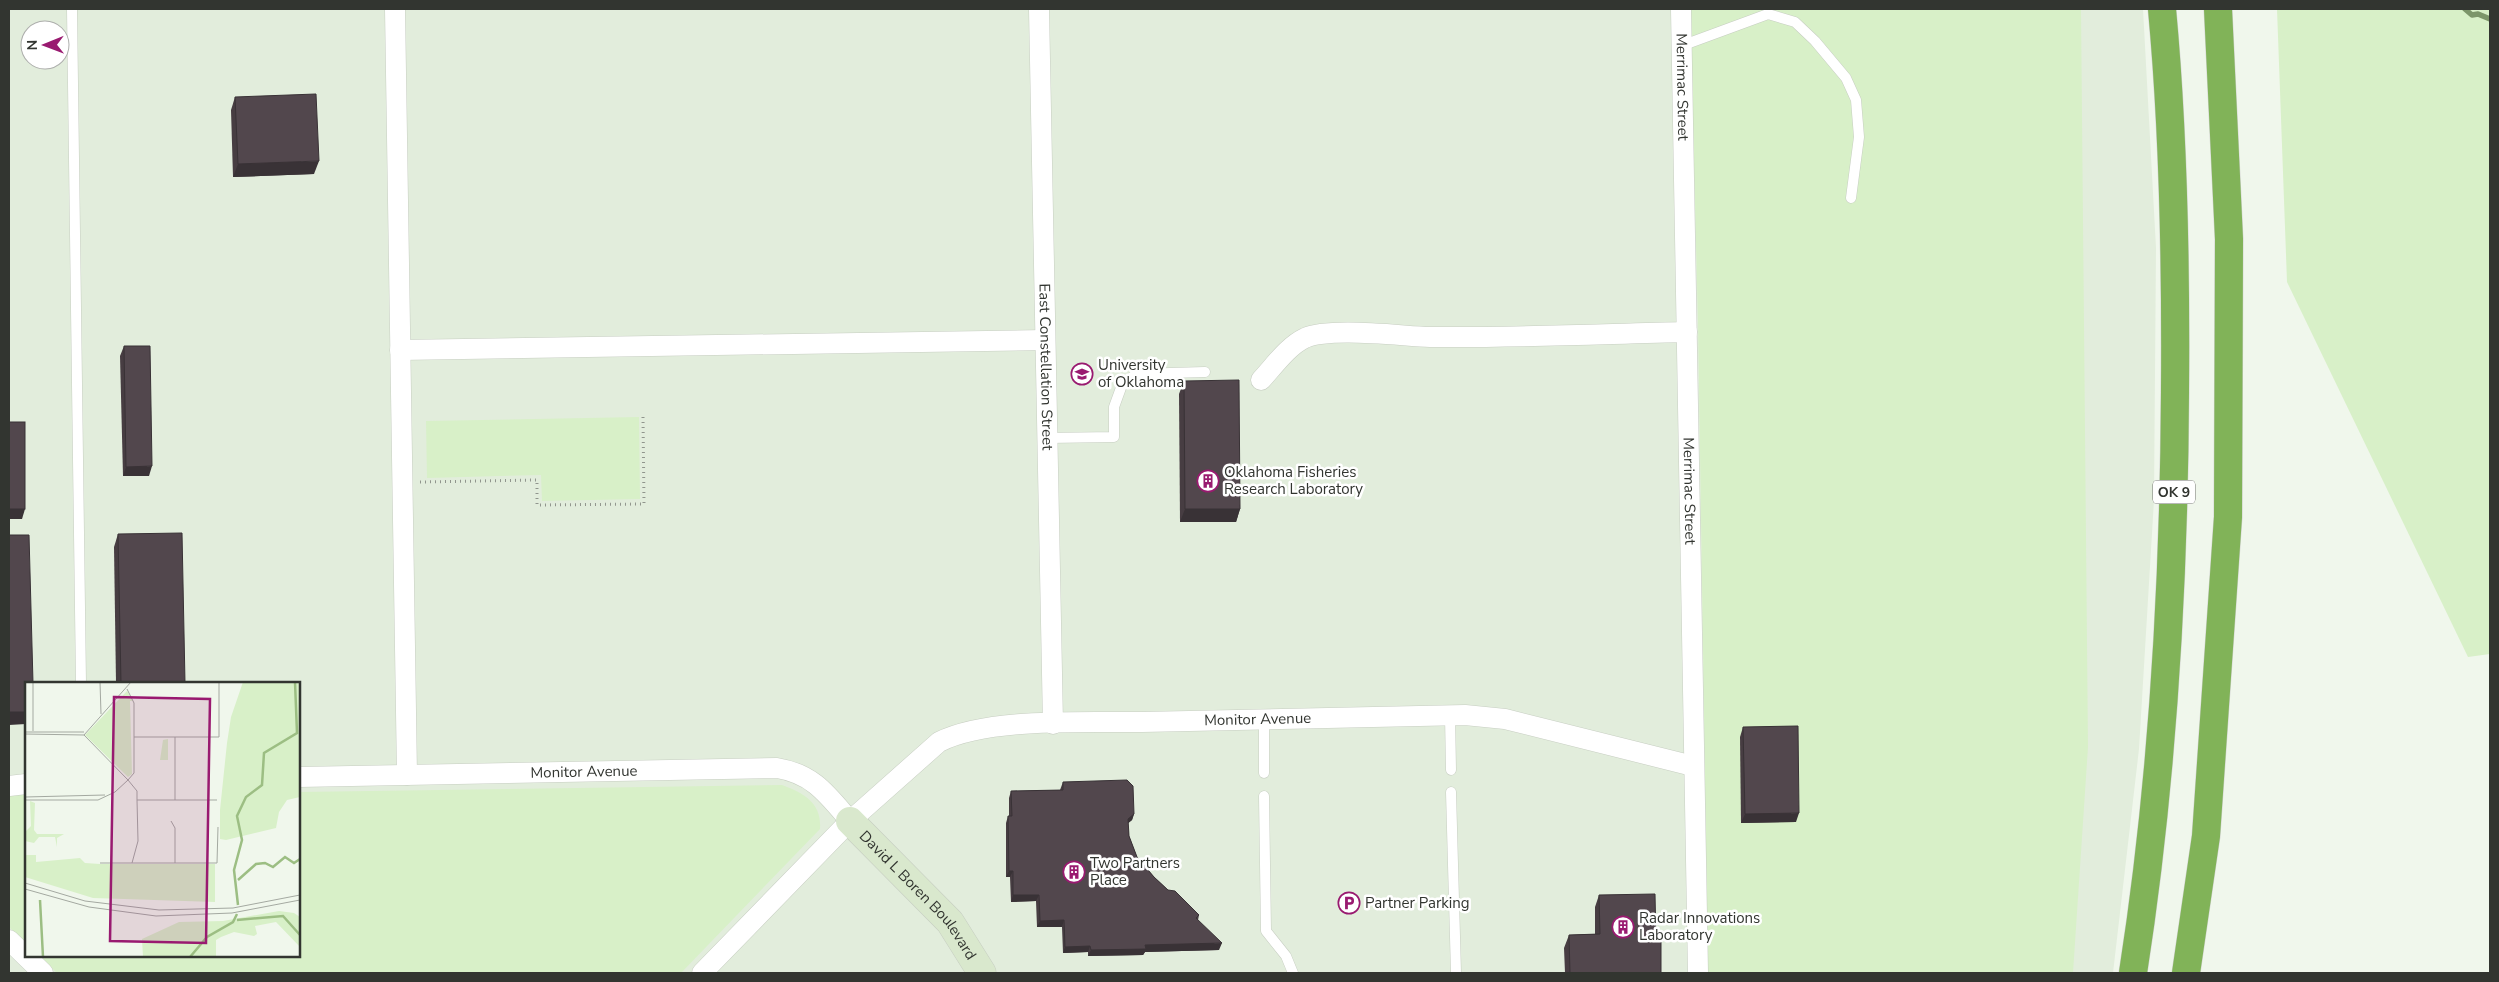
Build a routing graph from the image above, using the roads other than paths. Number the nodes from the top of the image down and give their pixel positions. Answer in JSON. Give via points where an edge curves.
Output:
{"nodes":[{"id":1,"x":72,"y":9,"type":"edge"},
{"id":2,"x":395,"y":9,"type":"edge"},
{"id":3,"x":1038,"y":9,"type":"edge"},
{"id":4,"x":1680,"y":9,"type":"edge"},
{"id":5,"x":2162,"y":9,"type":"edge"},
{"id":6,"x":2218,"y":9,"type":"edge"},
{"id":7,"x":1681,"y":46,"type":"junction"},
{"id":8,"x":1851,"y":198,"type":"dead end"},
{"id":9,"x":1687,"y":332,"type":"junction"},
{"id":10,"x":1045,"y":340,"type":"junction"},
{"id":11,"x":400,"y":350,"type":"junction"},
{"id":12,"x":1206,"y":372,"type":"dead end"},
{"id":13,"x":1261,"y":380,"type":"dead end"},
{"id":14,"x":1047,"y":438,"type":"junction"},
{"id":15,"x":81,"y":682,"type":"edge"},
{"id":16,"x":1450,"y":715,"type":"junction"},
{"id":17,"x":1264,"y":719,"type":"junction"},
{"id":18,"x":1053,"y":724,"type":"junction"},
{"id":19,"x":1693,"y":766,"type":"junction"},
{"id":20,"x":1451,"y":770,"type":"dead end"},
{"id":21,"x":1264,"y":773,"type":"dead end"},
{"id":22,"x":407,"y":775,"type":"junction"},
{"id":23,"x":300,"y":777,"type":"edge"},
{"id":24,"x":25,"y":784,"type":"edge"},
{"id":25,"x":9,"y":786,"type":"edge"},
{"id":26,"x":1451,"y":792,"type":"dead end"},
{"id":27,"x":1264,"y":796,"type":"dead end"},
{"id":28,"x":850,"y":821,"type":"junction"},
{"id":29,"x":9,"y":940,"type":"edge"},
{"id":30,"x":25,"y":956,"type":"edge"},
{"id":31,"x":27,"y":957,"type":"edge"},
{"id":32,"x":43,"y":973,"type":"edge"},
{"id":33,"x":702,"y":973,"type":"edge"},
{"id":34,"x":982,"y":973,"type":"edge"},
{"id":35,"x":1293,"y":973,"type":"edge"},
{"id":36,"x":1456,"y":973,"type":"edge"},
{"id":37,"x":1698,"y":973,"type":"edge"},
{"id":38,"x":2133,"y":973,"type":"edge"},
{"id":39,"x":2186,"y":973,"type":"edge"}],
"edges":[{"from":1,"to":15,"type":"lane"},
{"from":2,"to":11,"type":"street"},
{"from":3,"to":10,"type":"street","name":"East Constellation Street"},
{"from":4,"to":7,"type":"street","name":"Merrimac Street"},
{"from":5,"to":38,"type":"highway","number":"OK 9","via":[[2170,96],[2176,261],[2174,487],[2166,688]]},
{"from":6,"to":39,"type":"highway","via":[[2229,239],[2228,517],[2206,836]]},
{"from":7,"to":8,"type":"lane","via":[[1768,14],[1795,22],[1815,40],[1846,78],[1856,100],[1859,137]]},
{"from":7,"to":9,"type":"street","name":"Merrimac Street"},
{"from":9,"to":13,"type":"street","via":[[1430,337],[1326,334],[1306,338],[1297,344]]},
{"from":9,"to":19,"type":"street","name":"Merrimac Street"},
{"from":10,"to":11,"type":"street"},
{"from":10,"to":14,"type":"street","name":"East Constellation Street"},
{"from":11,"to":22,"type":"street"},
{"from":12,"to":14,"type":"lane","via":[[1136,374],[1122,385],[1114,407],[1114,437]]},
{"from":14,"to":18,"type":"street","name":"East Constellation Street"},
{"from":16,"to":17,"type":"street","name":"Monitor Avenue"},
{"from":16,"to":19,"type":"street","name":"Monitor Avenue","via":[[1504,718]]},
{"from":16,"to":20,"type":"lane"},
{"from":17,"to":18,"type":"street","name":"Monitor Avenue"},
{"from":17,"to":21,"type":"lane"},
{"from":18,"to":28,"type":"street","name":"Monitor Avenue","via":[[957,733],[914,762]]},
{"from":19,"to":37,"type":"street","name":"Merrimac Street"},
{"from":22,"to":23,"type":"street","name":"Monitor Avenue"},
{"from":22,"to":28,"type":"street","name":"Monitor Avenue","via":[[777,768],[793,771],[818,785]]},
{"from":24,"to":25,"type":"street"},
{"from":26,"to":36,"type":"lane"},
{"from":27,"to":35,"type":"lane","via":[[1266,930],[1286,956]]},
{"from":28,"to":33,"type":"street","name":"Monitor Avenue"},
{"from":28,"to":34,"type":"street","name":"David L Boren Boulevard","via":[[950,922]]},
{"from":29,"to":30,"type":"street"},
{"from":31,"to":32,"type":"street"}]}
